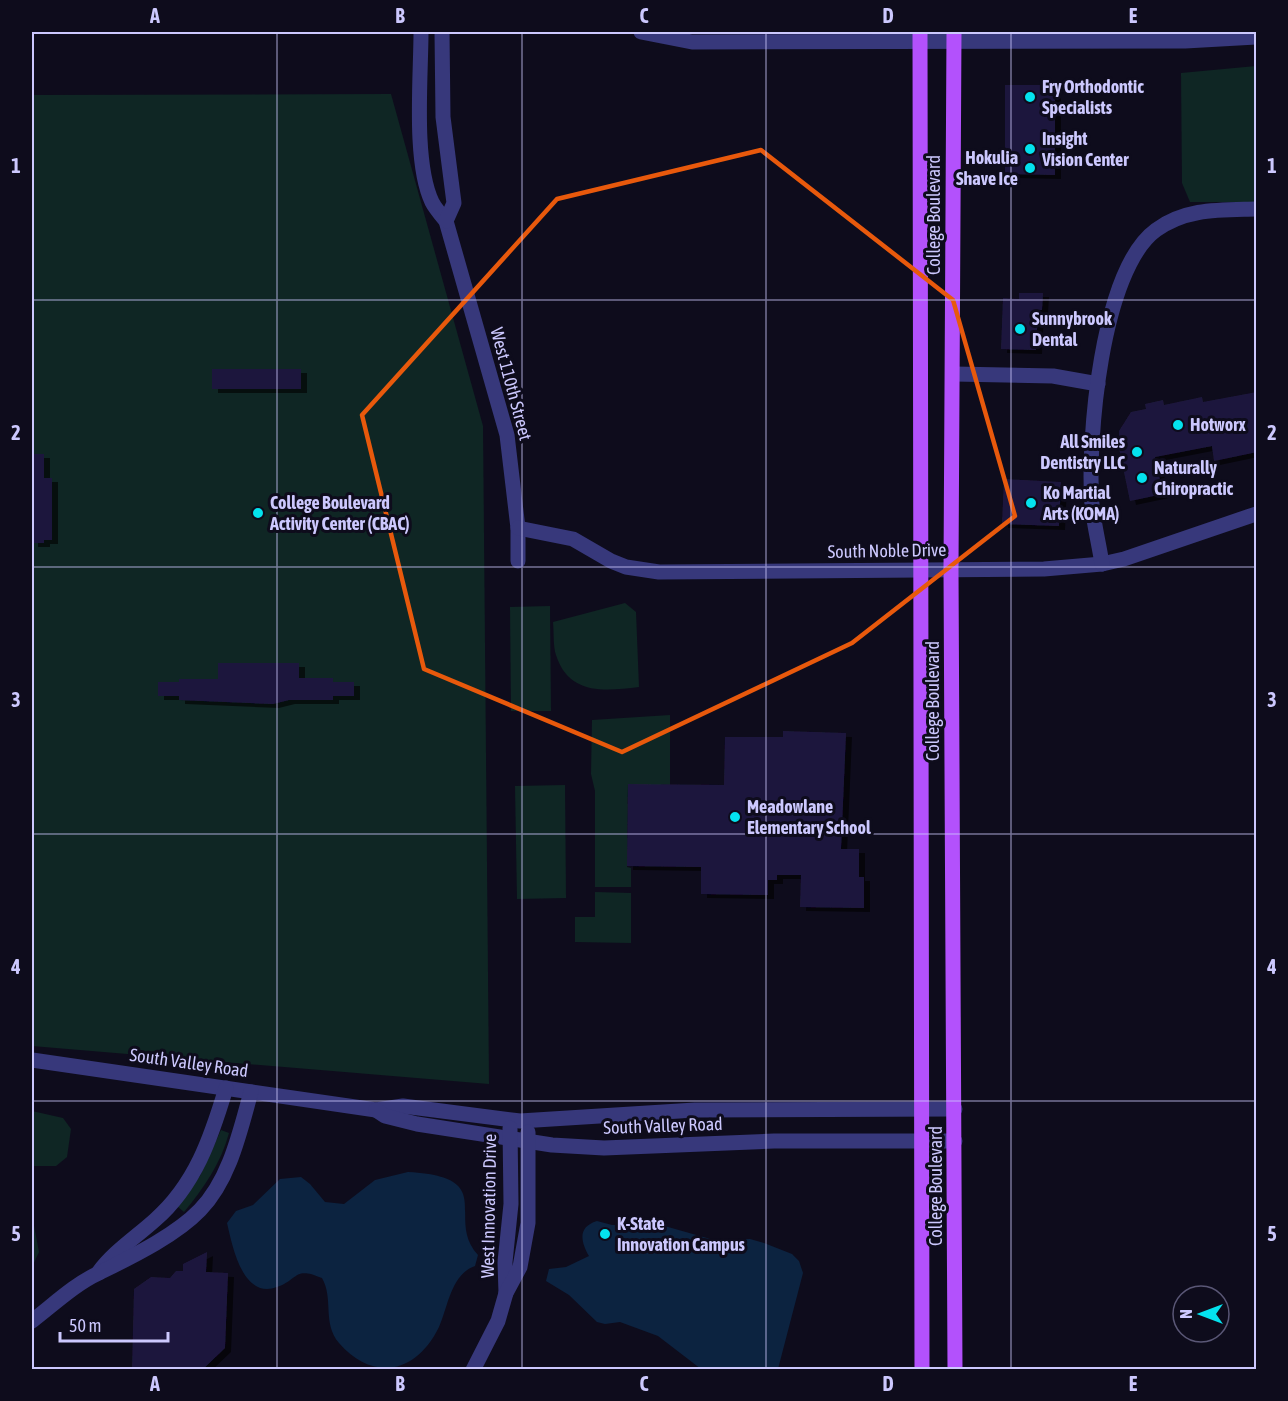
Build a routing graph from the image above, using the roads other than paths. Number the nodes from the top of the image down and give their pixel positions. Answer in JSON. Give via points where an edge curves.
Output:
{"nodes":[{"id":1,"x":421,"y":32,"type":"edge"},
{"id":2,"x":442,"y":32,"type":"edge"},
{"id":3,"x":640,"y":32,"type":"edge"},
{"id":4,"x":920,"y":36,"type":"edge"},
{"id":5,"x":954,"y":36,"type":"edge"},
{"id":6,"x":1257,"y":37,"type":"edge"},
{"id":7,"x":1257,"y":209,"type":"edge"},
{"id":8,"x":446,"y":221,"type":"junction"},
{"id":9,"x":954,"y":374,"type":"junction"},
{"id":10,"x":1098,"y":384,"type":"junction"},
{"id":11,"x":1257,"y":514,"type":"edge"},
{"id":12,"x":518,"y":528,"type":"junction"},
{"id":13,"x":518,"y":561,"type":"dead end"},
{"id":14,"x":1102,"y":564,"type":"junction"},
{"id":15,"x":951,"y":569,"type":"junction"},
{"id":16,"x":922,"y":570,"type":"junction"},
{"id":17,"x":32,"y":1060,"type":"edge"},
{"id":18,"x":226,"y":1088,"type":"junction"},
{"id":19,"x":251,"y":1092,"type":"junction"},
{"id":20,"x":955,"y":1109,"type":"junction"},
{"id":21,"x":376,"y":1110,"type":"junction"},
{"id":22,"x":922,"y":1110,"type":"junction"},
{"id":23,"x":528,"y":1120,"type":"junction"},
{"id":24,"x":510,"y":1121,"type":"junction"},
{"id":25,"x":509,"y":1138,"type":"junction"},
{"id":26,"x":527,"y":1141,"type":"junction"},
{"id":27,"x":922,"y":1141,"type":"junction"},
{"id":28,"x":955,"y":1141,"type":"junction"},
{"id":29,"x":98,"y":1273,"type":"junction"},
{"id":30,"x":506,"y":1293,"type":"junction"},
{"id":31,"x":32,"y":1321,"type":"edge"},
{"id":32,"x":473,"y":1370,"type":"edge"},
{"id":33,"x":922,"y":1370,"type":"edge"},
{"id":34,"x":955,"y":1370,"type":"edge"}],
"edges":[{"from":1,"to":8,"type":"street","name":"West 110th Street","via":[[424,171],[432,202]]},
{"from":2,"to":8,"type":"street","name":"West 110th Street","via":[[443,117],[454,203]]},
{"from":3,"to":4,"type":"street","via":[[692,42]]},
{"from":4,"to":5,"type":"street"},
{"from":4,"to":16,"type":"main road","name":"College Boulevard"},
{"from":5,"to":6,"type":"street","via":[[1185,41]]},
{"from":5,"to":9,"type":"main road","name":"College Boulevard"},
{"from":7,"to":10,"type":"street","via":[[1184,215],[1143,241],[1124,274]]},
{"from":8,"to":12,"type":"street","name":"West 110th Street","via":[[507,435]]},
{"from":9,"to":10,"type":"street","via":[[1053,376]]},
{"from":9,"to":15,"type":"main road","name":"College Boulevard"},
{"from":10,"to":14,"type":"street","via":[[1092,503]]},
{"from":11,"to":14,"type":"street","name":"South Noble Drive"},
{"from":12,"to":13,"type":"street","name":"West 110th Street"},
{"from":12,"to":16,"type":"street","name":"South Noble Drive","via":[[573,539],[611,561],[643,570]]},
{"from":14,"to":15,"type":"street","name":"South Noble Drive","via":[[1044,569]]},
{"from":15,"to":16,"type":"street","name":"South Noble Drive"},
{"from":15,"to":20,"type":"main road","name":"College Boulevard"},
{"from":16,"to":22,"type":"main road","name":"College Boulevard"},
{"from":17,"to":18,"type":"street","name":"South Valley Road"},
{"from":18,"to":19,"type":"street","name":"South Valley Road"},
{"from":18,"to":29,"type":"street","via":[[207,1146],[188,1182],[156,1219],[109,1258]]},
{"from":19,"to":21,"type":"street","name":"South Valley Road"},
{"from":19,"to":29,"type":"street","via":[[233,1151],[200,1210],[131,1258]]},
{"from":20,"to":22,"type":"street","name":"South Valley Road"},
{"from":20,"to":28,"type":"main road","name":"College Boulevard"},
{"from":21,"to":24,"type":"street","name":"South Valley Road","via":[[403,1106]]},
{"from":21,"to":25,"type":"street","name":"South Valley Road","via":[[417,1124]]},
{"from":22,"to":23,"type":"street","name":"South Valley Road","via":[[694,1110]]},
{"from":22,"to":27,"type":"main road","name":"College Boulevard"},
{"from":23,"to":24,"type":"street","name":"South Valley Road"},
{"from":23,"to":26,"type":"street","name":"West Innovation Drive"},
{"from":24,"to":25,"type":"street","name":"West Innovation Drive"},
{"from":25,"to":26,"type":"street","name":"South Valley Road"},
{"from":25,"to":30,"type":"street","name":"West Innovation Drive","via":[[511,1204]]},
{"from":26,"to":27,"type":"street","name":"South Valley Road","via":[[604,1148],[774,1141]]},
{"from":26,"to":30,"type":"street","name":"West Innovation Drive","via":[[528,1223],[520,1267]]},
{"from":27,"to":28,"type":"street","name":"South Valley Road"},
{"from":27,"to":33,"type":"main road","name":"College Boulevard"},
{"from":28,"to":34,"type":"main road","name":"College Boulevard"},
{"from":29,"to":31,"type":"street"},
{"from":30,"to":32,"type":"street","name":"West Innovation Drive","via":[[498,1321]]}]}
